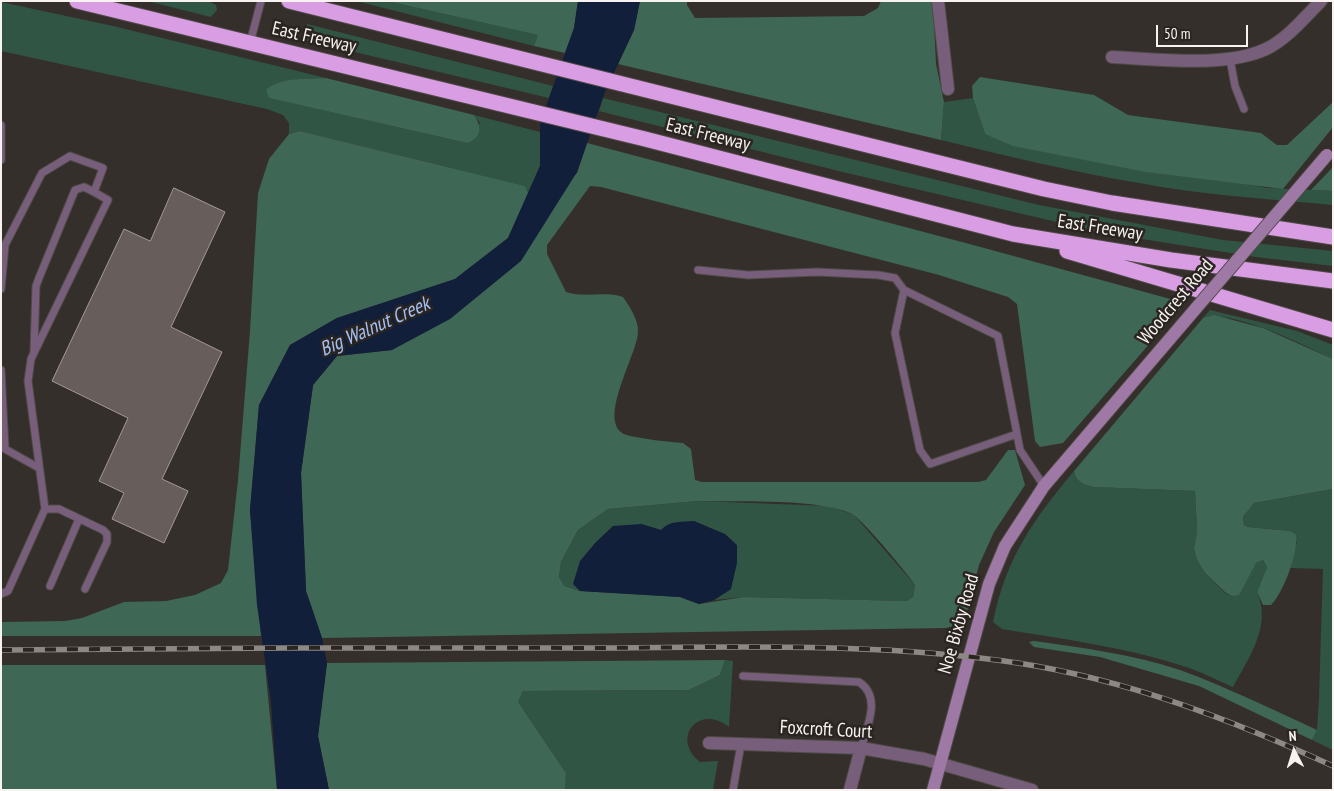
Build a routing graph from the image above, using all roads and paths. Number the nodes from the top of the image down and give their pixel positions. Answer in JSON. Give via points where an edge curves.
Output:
{"nodes":[{"id":1,"x":78,"y":1,"type":"edge"},
{"id":2,"x":261,"y":1,"type":"edge"},
{"id":3,"x":289,"y":1,"type":"edge"},
{"id":4,"x":938,"y":1,"type":"edge"},
{"id":5,"x":1321,"y":1,"type":"edge"},
{"id":6,"x":250,"y":43,"type":"junction"},
{"id":7,"x":1112,"y":58,"type":"dead end"},
{"id":8,"x":1230,"y":59,"type":"junction"},
{"id":9,"x":948,"y":89,"type":"dead end"},
{"id":10,"x":1244,"y":109,"type":"dead end"},
{"id":11,"x":1,"y":125,"type":"edge"},
{"id":12,"x":1330,"y":151,"type":"edge"},
{"id":13,"x":1,"y":160,"type":"edge"},
{"id":14,"x":94,"y":192,"type":"junction"},
{"id":15,"x":1184,"y":214,"type":"junction"},
{"id":16,"x":1333,"y":227,"type":"edge"},
{"id":17,"x":1013,"y":234,"type":"junction"},
{"id":18,"x":1333,"y":237,"type":"edge"},
{"id":19,"x":698,"y":270,"type":"dead end"},
{"id":20,"x":1333,"y":281,"type":"edge"},
{"id":21,"x":1,"y":289,"type":"edge"},
{"id":22,"x":904,"y":290,"type":"junction"},
{"id":23,"x":1333,"y":330,"type":"edge"},
{"id":24,"x":34,"y":353,"type":"junction"},
{"id":25,"x":1,"y":370,"type":"edge"},
{"id":26,"x":1017,"y":434,"type":"junction"},
{"id":27,"x":39,"y":468,"type":"junction"},
{"id":28,"x":1047,"y":484,"type":"junction"},
{"id":29,"x":44,"y":509,"type":"junction"},
{"id":30,"x":79,"y":518,"type":"junction"},
{"id":31,"x":50,"y":586,"type":"dead end"},
{"id":32,"x":85,"y":589,"type":"dead end"},
{"id":33,"x":1,"y":594,"type":"edge"},
{"id":34,"x":743,"y":676,"type":"dead end"},
{"id":35,"x":709,"y":743,"type":"dead end"},
{"id":36,"x":741,"y":744,"type":"junction"},
{"id":37,"x":861,"y":748,"type":"junction"},
{"id":38,"x":940,"y":764,"type":"junction"},
{"id":39,"x":733,"y":790,"type":"edge"},
{"id":40,"x":850,"y":790,"type":"edge"},
{"id":41,"x":933,"y":790,"type":"edge"},
{"id":42,"x":1032,"y":790,"type":"edge"}],
"edges":[{"from":1,"to":6,"type":"highway","name":"East Freeway"},
{"from":2,"to":6,"type":"lane"},
{"from":3,"to":15,"type":"highway","name":"East Freeway","via":[[1044,189]]},
{"from":4,"to":9,"type":"street"},
{"from":5,"to":8,"type":"street","via":[[1280,40],[1265,49]]},
{"from":6,"to":17,"type":"highway","name":"East Freeway","via":[[646,139]]},
{"from":7,"to":8,"type":"street"},
{"from":8,"to":10,"type":"lane"},
{"from":11,"to":13,"type":"lane"},
{"from":12,"to":28,"type":"street","name":"Woodcrest Road","bridge":true},
{"from":14,"to":21,"type":"lane","via":[[104,168],[70,156],[42,173],[4,245]]},
{"from":14,"to":24,"type":"lane","via":[[108,200]]},
{"from":14,"to":24,"type":"lane","via":[[84,187],[75,190],[36,286]]},
{"from":15,"to":16,"type":"highway"},
{"from":15,"to":18,"type":"highway","name":"East Freeway"},
{"from":17,"to":20,"type":"highway","name":"East Freeway","via":[[1171,260]]},
{"from":17,"to":23,"type":"highway"},
{"from":19,"to":22,"type":"lane","via":[[748,275],[817,272],[878,275],[895,278]]},
{"from":22,"to":26,"type":"lane","via":[[998,336]]},
{"from":22,"to":26,"type":"lane","via":[[895,333],[920,450],[930,464]]},
{"from":24,"to":27,"type":"lane","via":[[28,381]]},
{"from":25,"to":27,"type":"lane","via":[[6,449]]},
{"from":26,"to":28,"type":"lane","via":[[1020,450]]},
{"from":27,"to":29,"type":"lane"},
{"from":28,"to":38,"type":"street","name":"Noe Bixby Road","via":[[1014,528],[996,564]]},
{"from":29,"to":30,"type":"lane","via":[[58,509]]},
{"from":29,"to":33,"type":"lane","via":[[8,591]]},
{"from":30,"to":31,"type":"lane"},
{"from":30,"to":32,"type":"lane","via":[[107,534],[107,542]]},
{"from":34,"to":37,"type":"lane","via":[[859,682],[866,686],[872,711]]},
{"from":35,"to":36,"type":"street","name":"Foxcroft Court"},
{"from":36,"to":37,"type":"street","name":"Foxcroft Court"},
{"from":36,"to":39,"type":"lane"},
{"from":37,"to":38,"type":"street","name":"Foxcroft Court"},
{"from":37,"to":40,"type":"street"},
{"from":38,"to":41,"type":"street","name":"Noe Bixby Road"},
{"from":38,"to":42,"type":"street","name":"Foxcroft Court"}]}
